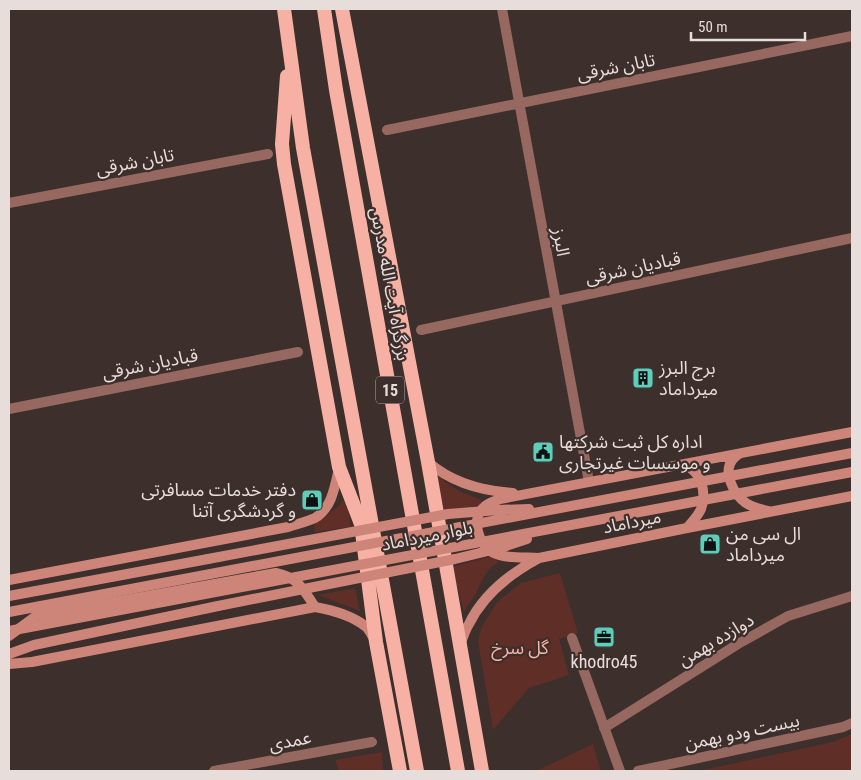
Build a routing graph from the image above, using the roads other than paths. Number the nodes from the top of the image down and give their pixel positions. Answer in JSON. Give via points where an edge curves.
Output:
{"nodes":[{"id":1,"x":284,"y":9,"type":"edge"},
{"id":2,"x":324,"y":9,"type":"edge"},
{"id":3,"x":342,"y":9,"type":"edge"},
{"id":4,"x":502,"y":9,"type":"edge"},
{"id":5,"x":852,"y":36,"type":"edge"},
{"id":6,"x":289,"y":50,"type":"junction"},
{"id":7,"x":519,"y":104,"type":"junction"},
{"id":8,"x":387,"y":130,"type":"dead end"},
{"id":9,"x":268,"y":154,"type":"dead end"},
{"id":10,"x":9,"y":203,"type":"edge"},
{"id":11,"x":852,"y":238,"type":"edge"},
{"id":12,"x":555,"y":301,"type":"junction"},
{"id":13,"x":421,"y":330,"type":"dead end"},
{"id":14,"x":298,"y":352,"type":"dead end"},
{"id":15,"x":9,"y":409,"type":"edge"},
{"id":16,"x":852,"y":432,"type":"edge"},
{"id":17,"x":740,"y":453,"type":"junction"},
{"id":18,"x":852,"y":453,"type":"edge"},
{"id":19,"x":428,"y":462,"type":"junction"},
{"id":20,"x":680,"y":465,"type":"junction"},
{"id":21,"x":339,"y":467,"type":"junction"},
{"id":22,"x":852,"y":472,"type":"edge"},
{"id":23,"x":589,"y":482,"type":"junction"},
{"id":24,"x":527,"y":494,"type":"junction"},
{"id":25,"x":852,"y":496,"type":"edge"},
{"id":26,"x":560,"y":508,"type":"junction"},
{"id":27,"x":771,"y":512,"type":"junction"},
{"id":28,"x":565,"y":526,"type":"junction"},
{"id":29,"x":687,"y":528,"type":"junction"},
{"id":30,"x":539,"y":558,"type":"junction"},
{"id":31,"x":9,"y":580,"type":"edge"},
{"id":32,"x":9,"y":596,"type":"edge"},
{"id":33,"x":852,"y":596,"type":"edge"},
{"id":34,"x":315,"y":607,"type":"junction"},
{"id":35,"x":9,"y":612,"type":"edge"},
{"id":36,"x":9,"y":631,"type":"edge"},
{"id":37,"x":9,"y":636,"type":"edge"},
{"id":38,"x":572,"y":638,"type":"dead end"},
{"id":39,"x":376,"y":642,"type":"junction"},
{"id":40,"x":460,"y":646,"type":"junction"},
{"id":41,"x":9,"y":654,"type":"edge"},
{"id":42,"x":9,"y":664,"type":"edge"},
{"id":43,"x":852,"y":722,"type":"edge"},
{"id":44,"x":604,"y":728,"type":"junction"},
{"id":45,"x":372,"y":742,"type":"dead end"},
{"id":46,"x":214,"y":771,"type":"edge"},
{"id":47,"x":400,"y":771,"type":"edge"},
{"id":48,"x":416,"y":771,"type":"edge"},
{"id":49,"x":458,"y":771,"type":"edge"},
{"id":50,"x":482,"y":771,"type":"edge"},
{"id":51,"x":620,"y":771,"type":"edge"},
{"id":52,"x":638,"y":771,"type":"edge"}],
"edges":[{"from":1,"to":6,"type":"highway"},
{"from":2,"to":49,"type":"highway","name":"بزرگراه آیت الله مدرس","number":"15"},
{"from":3,"to":19,"type":"highway"},
{"from":4,"to":7,"type":"street","name":"البرز"},
{"from":5,"to":7,"type":"street","name":"تابان شرقی"},
{"from":6,"to":21,"type":"highway","via":[[282,144],[284,164]]},
{"from":6,"to":48,"type":"highway","via":[[303,148]]},
{"from":7,"to":8,"type":"street","name":"تابان شرقی"},
{"from":7,"to":12,"type":"street","name":"البرز"},
{"from":9,"to":10,"type":"street","name":"تابان شرقی"},
{"from":11,"to":12,"type":"street","name":"قبادیان شرقی"},
{"from":12,"to":13,"type":"street","name":"قبادیان شرقی"},
{"from":12,"to":23,"type":"street","name":"البرز"},
{"from":14,"to":15,"type":"street","name":"قبادیان شرقی"},
{"from":16,"to":17,"type":"main road"},
{"from":17,"to":20,"type":"main road"},
{"from":17,"to":27,"type":"main road","via":[[730,465],[732,488],[745,502]]},
{"from":18,"to":26,"type":"main road","name":"بلوار میرداماد","bridge":true},
{"from":19,"to":24,"type":"main road","via":[[469,485]]},
{"from":19,"to":40,"type":"highway"},
{"from":20,"to":23,"type":"main road"},
{"from":20,"to":29,"type":"main road","via":[[688,466],[699,476],[703,494],[698,515]]},
{"from":21,"to":31,"type":"main road","via":[[327,506],[316,517],[304,522]]},
{"from":21,"to":39,"type":"highway","via":[[361,524]]},
{"from":22,"to":28,"type":"main road","name":"بلوار میرداماد","bridge":true},
{"from":23,"to":24,"type":"main road"},
{"from":24,"to":30,"type":"main road","via":[[500,499],[486,506],[481,510],[477,526],[481,542],[493,553]]},
{"from":25,"to":27,"type":"main road","name":"میرداماد"},
{"from":26,"to":32,"type":"main road","bridge":true,"via":[[448,514]]},
{"from":26,"to":35,"type":"main road","name":"بلوار میرداماد","bridge":true},
{"from":27,"to":29,"type":"main road","name":"میرداماد"},
{"from":28,"to":36,"type":"main road","name":"بلوار میرداماد","bridge":true},
{"from":28,"to":41,"type":"main road","bridge":true,"via":[[455,559],[34,645]]},
{"from":29,"to":30,"type":"main road","name":"میرداماد"},
{"from":30,"to":40,"type":"main road","name":"میرداماد","via":[[522,567],[487,597],[469,623]]},
{"from":33,"to":44,"type":"street","name":"دوازده بهمن","via":[[788,616]]},
{"from":34,"to":37,"type":"main road","via":[[299,583],[276,572],[36,616]]},
{"from":34,"to":39,"type":"main road","via":[[331,610],[360,623]]},
{"from":34,"to":42,"type":"main road"},
{"from":38,"to":44,"type":"street"},
{"from":39,"to":47,"type":"highway"},
{"from":40,"to":50,"type":"highway"},
{"from":43,"to":52,"type":"street","name":"بیست ودو بهمن","via":[[843,727]]},
{"from":44,"to":51,"type":"street"},
{"from":45,"to":46,"type":"street","name":"عمدی"}]}
